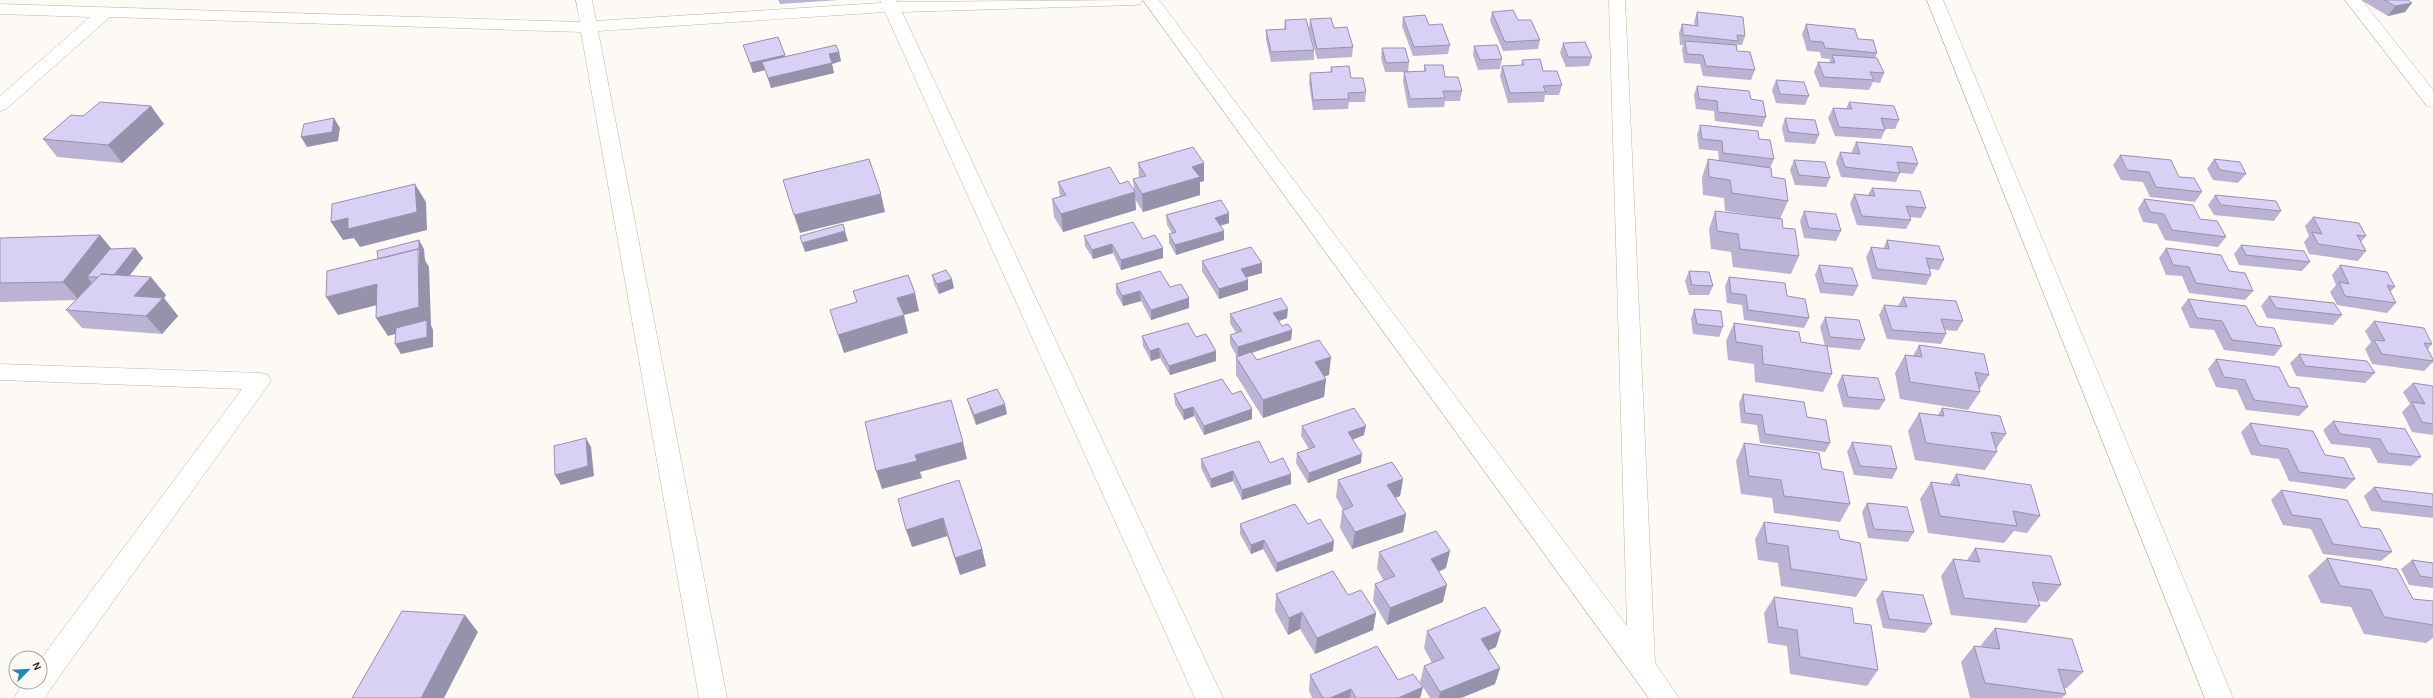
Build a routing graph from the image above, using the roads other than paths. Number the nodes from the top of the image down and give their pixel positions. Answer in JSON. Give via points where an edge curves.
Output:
{"nodes":[{"id":1,"x":584,"y":0,"type":"edge"},
{"id":2,"x":1134,"y":0,"type":"edge"},
{"id":3,"x":1151,"y":0,"type":"edge"},
{"id":4,"x":1617,"y":0,"type":"edge"},
{"id":5,"x":1935,"y":0,"type":"edge"},
{"id":6,"x":2353,"y":0,"type":"edge"},
{"id":7,"x":890,"y":4,"type":"edge"},
{"id":8,"x":0,"y":9,"type":"edge"},
{"id":9,"x":106,"y":12,"type":"junction"},
{"id":10,"x":588,"y":27,"type":"junction"},
{"id":11,"x":2433,"y":102,"type":"edge"},
{"id":12,"x":0,"y":105,"type":"edge"},
{"id":13,"x":0,"y":372,"type":"edge"},
{"id":14,"x":1642,"y":665,"type":"junction"},
{"id":15,"x":48,"y":671,"type":"edge"},
{"id":16,"x":713,"y":698,"type":"edge"},
{"id":17,"x":1209,"y":698,"type":"edge"},
{"id":18,"x":1665,"y":698,"type":"edge"},
{"id":19,"x":2219,"y":698,"type":"edge"}],
"edges":[{"from":1,"to":10,"type":"street"},
{"from":2,"to":7,"type":"street"},
{"from":3,"to":14,"type":"street"},
{"from":4,"to":14,"type":"street"},
{"from":5,"to":19,"type":"street"},
{"from":6,"to":11,"type":"street"},
{"from":7,"to":10,"type":"street"},
{"from":7,"to":17,"type":"street"},
{"from":8,"to":9,"type":"street"},
{"from":9,"to":10,"type":"street"},
{"from":9,"to":12,"type":"street"},
{"from":10,"to":16,"type":"street"},
{"from":13,"to":15,"type":"street","via":[[260,381]]},
{"from":14,"to":18,"type":"street"}]}
